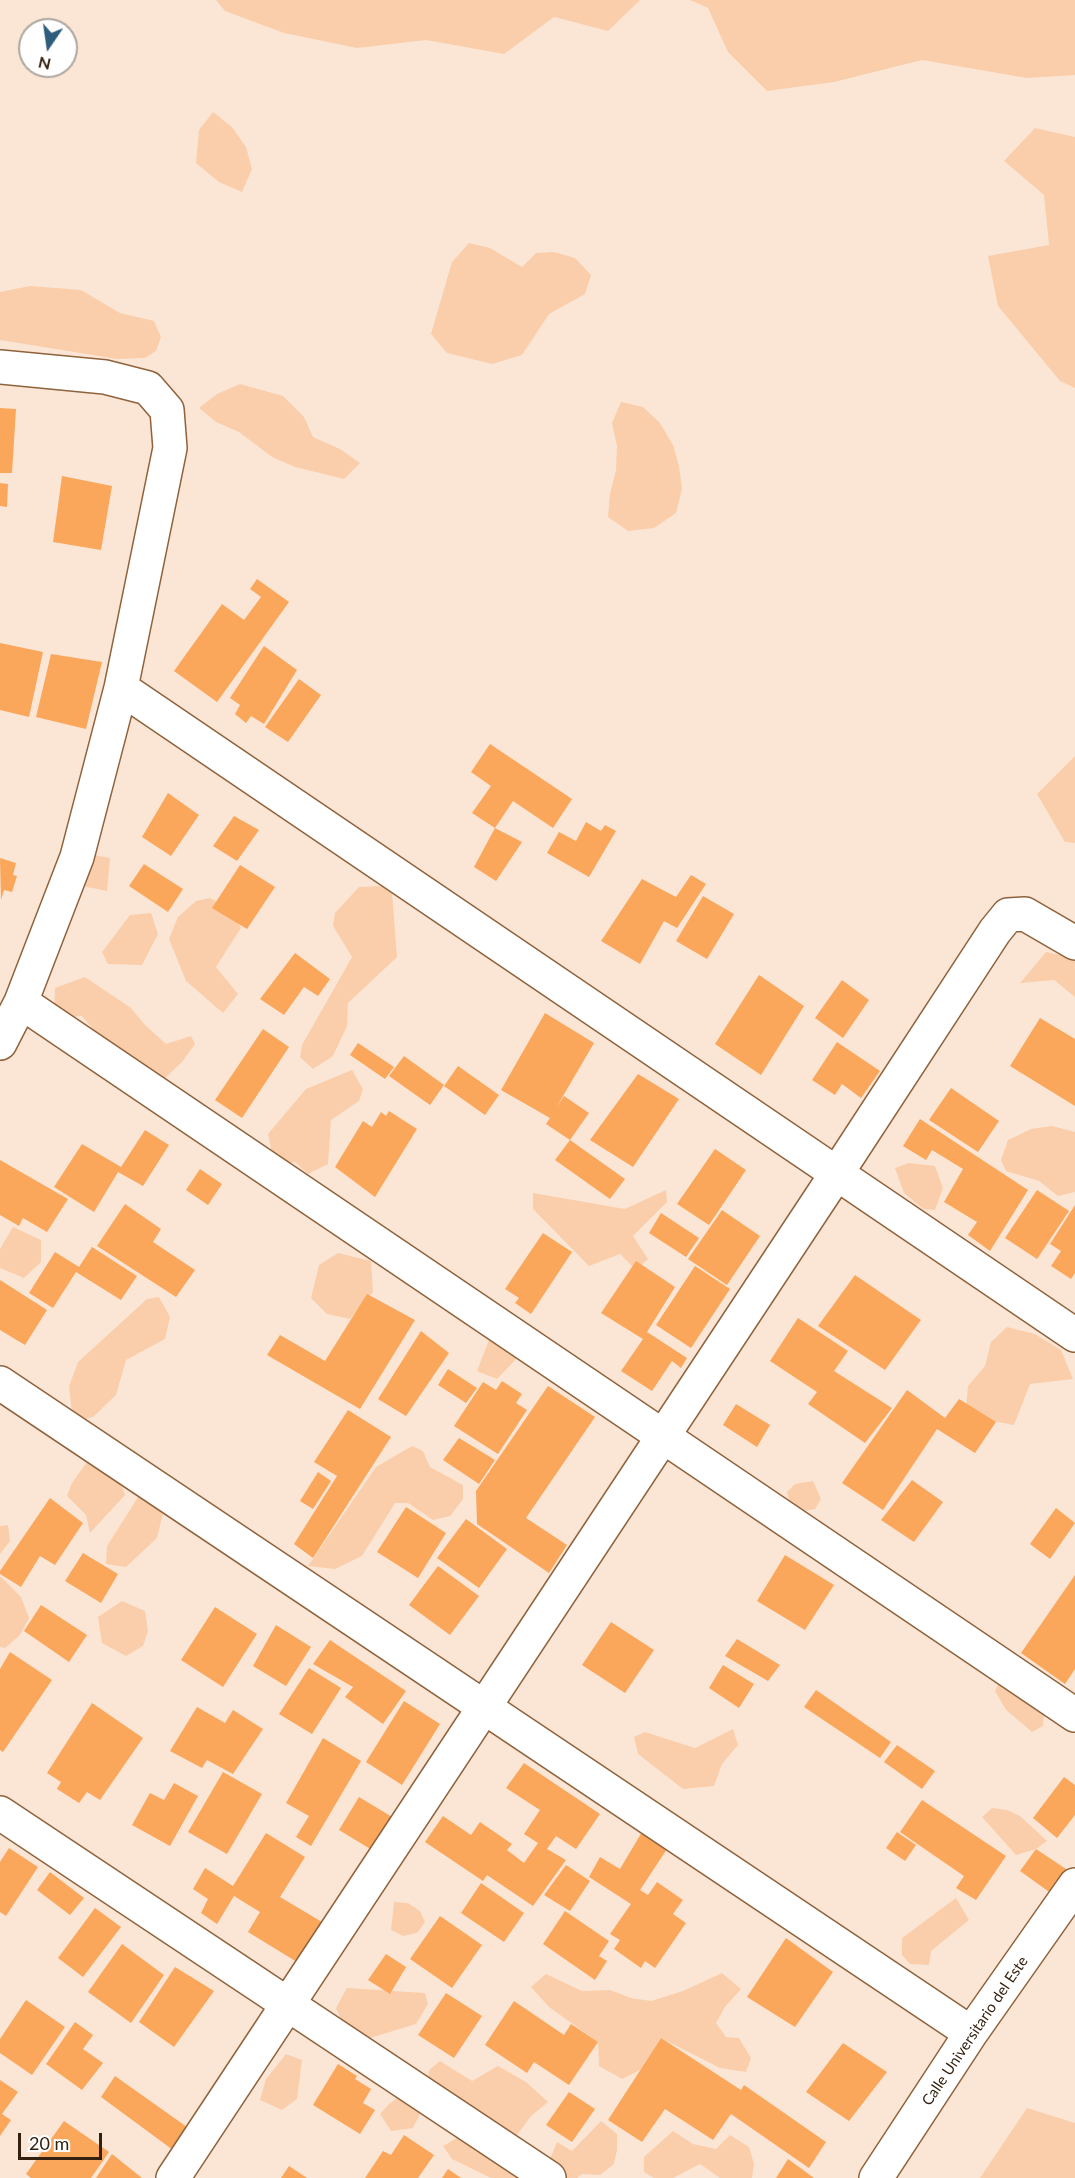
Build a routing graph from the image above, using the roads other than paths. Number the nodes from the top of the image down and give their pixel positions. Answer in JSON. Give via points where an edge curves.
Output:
{"nodes":[{"id":1,"x":0,"y":367,"type":"edge"},
{"id":2,"x":121,"y":688,"type":"junction"},
{"id":3,"x":1075,"y":943,"type":"edge"},
{"id":4,"x":21,"y":1002,"type":"junction"},
{"id":5,"x":0,"y":1043,"type":"edge"},
{"id":6,"x":837,"y":1173,"type":"junction"},
{"id":7,"x":1075,"y":1335,"type":"edge"},
{"id":8,"x":0,"y":1383,"type":"edge"},
{"id":9,"x":663,"y":1436,"type":"junction"},
{"id":10,"x":484,"y":1708,"type":"junction"},
{"id":11,"x":1075,"y":1715,"type":"edge"},
{"id":12,"x":0,"y":1814,"type":"edge"},
{"id":13,"x":1075,"y":1885,"type":"edge"},
{"id":14,"x":288,"y":2005,"type":"junction"},
{"id":15,"x":971,"y":2033,"type":"junction"},
{"id":16,"x":173,"y":2178,"type":"edge"},
{"id":17,"x":549,"y":2178,"type":"edge"},
{"id":18,"x":876,"y":2178,"type":"edge"}],
"edges":[{"from":1,"to":2,"type":"street","via":[[105,377],[148,388],[167,410],[170,448]]},
{"from":2,"to":4,"type":"street","via":[[77,857]]},
{"from":2,"to":6,"type":"street"},
{"from":3,"to":6,"type":"street","via":[[1025,914],[1008,915]]},
{"from":4,"to":5,"type":"street"},
{"from":4,"to":9,"type":"street"},
{"from":6,"to":7,"type":"street"},
{"from":6,"to":9,"type":"street"},
{"from":8,"to":10,"type":"street"},
{"from":9,"to":10,"type":"street"},
{"from":9,"to":11,"type":"street"},
{"from":10,"to":14,"type":"street"},
{"from":10,"to":15,"type":"street"},
{"from":12,"to":14,"type":"street"},
{"from":13,"to":15,"type":"street","name":"Calle Universitario del Este"},
{"from":14,"to":16,"type":"street"},
{"from":14,"to":17,"type":"street"},
{"from":15,"to":18,"type":"street","name":"Calle Universitario del Este"}]}
